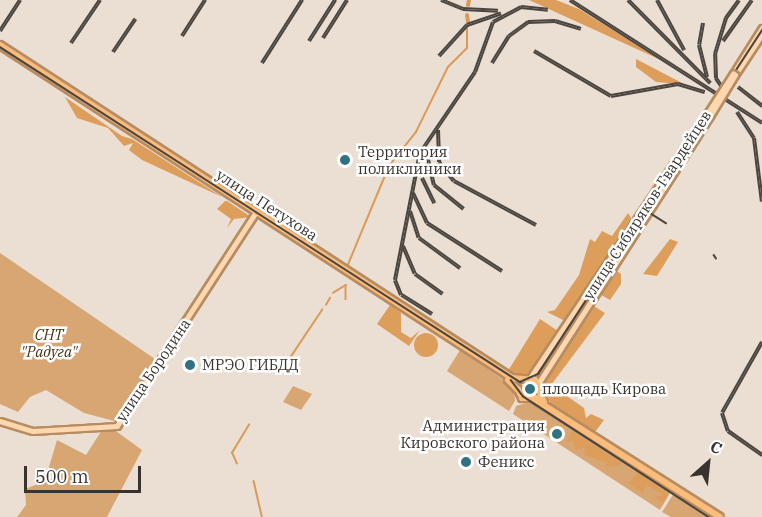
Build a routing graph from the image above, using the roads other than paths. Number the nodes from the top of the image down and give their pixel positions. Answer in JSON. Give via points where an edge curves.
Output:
{"nodes":[{"id":1,"x":762,"y":28,"type":"edge"},
{"id":2,"x":762,"y":34,"type":"edge"},
{"id":3,"x":0,"y":45,"type":"edge"},
{"id":4,"x":4,"y":51,"type":"edge"},
{"id":5,"x":734,"y":75,"type":"junction"},
{"id":6,"x":254,"y":215,"type":"junction"},
{"id":7,"x":553,"y":352,"type":"junction"},
{"id":8,"x":530,"y":378,"type":"junction"},
{"id":9,"x":522,"y":380,"type":"junction"},
{"id":10,"x":538,"y":384,"type":"junction"},
{"id":11,"x":518,"y":390,"type":"junction"},
{"id":12,"x":539,"y":393,"type":"junction"},
{"id":13,"x":534,"y":399,"type":"junction"},
{"id":14,"x":544,"y":402,"type":"junction"},
{"id":15,"x":0,"y":420,"type":"edge"},
{"id":16,"x":720,"y":517,"type":"edge"}],
"edges":[{"from":1,"to":5,"type":"main road","name":"улица Сибиряков-Гвардейцев"},
{"from":2,"to":5,"type":"main road","name":"улица Сибиряков-Гвардейцев"},
{"from":3,"to":4,"type":"highway","name":"улица Петухова"},
{"from":4,"to":6,"type":"highway","name":"улица Петухова"},
{"from":4,"to":9,"type":"highway","name":"улица Петухова"},
{"from":5,"to":7,"type":"main road","name":"улица Сибиряков-Гвардейцев","bridge":true},
{"from":6,"to":11,"type":"highway","name":"улица Петухова"},
{"from":6,"to":15,"type":"main road","name":"улица Бородина","via":[[117,426],[33,431]]},
{"from":7,"to":8,"type":"main road","name":"улица Сибиряков-Гвардейцев"},
{"from":7,"to":10,"type":"main road","name":"улица Сибиряков-Гвардейцев"},
{"from":8,"to":9,"type":"highway"},
{"from":8,"to":10,"type":"highway"},
{"from":9,"to":11,"type":"highway"},
{"from":10,"to":12,"type":"highway"},
{"from":11,"to":13,"type":"highway","via":[[522,398]]},
{"from":12,"to":13,"type":"highway"},
{"from":12,"to":14,"type":"highway"},
{"from":13,"to":14,"type":"highway"},
{"from":14,"to":16,"type":"highway"}]}
